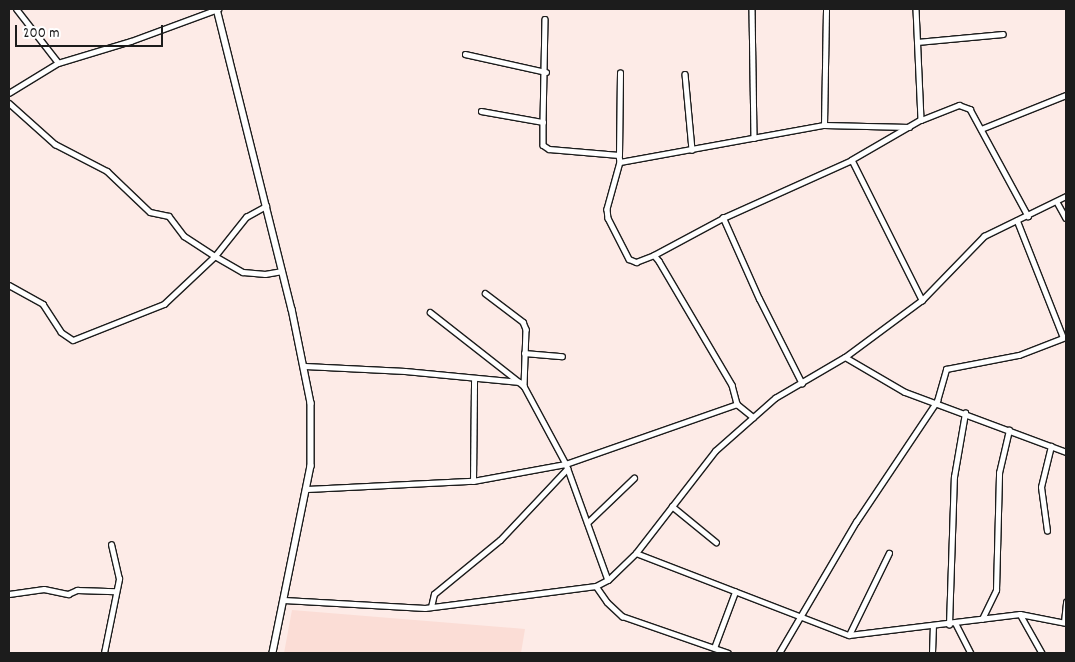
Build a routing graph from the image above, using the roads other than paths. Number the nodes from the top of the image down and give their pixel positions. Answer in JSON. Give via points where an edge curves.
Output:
{"nodes":[{"id":1,"x":16,"y":9,"type":"edge"},
{"id":2,"x":218,"y":9,"type":"edge"},
{"id":3,"x":752,"y":9,"type":"edge"},
{"id":4,"x":826,"y":9,"type":"edge"},
{"id":5,"x":916,"y":9,"type":"edge"},
{"id":6,"x":546,"y":19,"type":"dead end"},
{"id":7,"x":1003,"y":34,"type":"dead end"},
{"id":8,"x":917,"y":42,"type":"junction"},
{"id":9,"x":465,"y":54,"type":"dead end"},
{"id":10,"x":58,"y":63,"type":"junction"},
{"id":11,"x":546,"y":72,"type":"junction"},
{"id":12,"x":620,"y":74,"type":"dead end"},
{"id":13,"x":685,"y":74,"type":"dead end"},
{"id":14,"x":9,"y":93,"type":"edge"},
{"id":15,"x":1066,"y":95,"type":"edge"},
{"id":16,"x":9,"y":103,"type":"edge"},
{"id":17,"x":481,"y":111,"type":"dead end"},
{"id":18,"x":921,"y":120,"type":"junction"},
{"id":19,"x":543,"y":122,"type":"junction"},
{"id":20,"x":824,"y":125,"type":"junction"},
{"id":21,"x":909,"y":127,"type":"junction"},
{"id":22,"x":981,"y":129,"type":"junction"},
{"id":23,"x":754,"y":138,"type":"junction"},
{"id":24,"x":692,"y":150,"type":"junction"},
{"id":25,"x":619,"y":155,"type":"junction"},
{"id":26,"x":852,"y":160,"type":"junction"},
{"id":27,"x":620,"y":162,"type":"junction"},
{"id":28,"x":1066,"y":196,"type":"edge"},
{"id":29,"x":1057,"y":202,"type":"junction"},
{"id":30,"x":266,"y":206,"type":"junction"},
{"id":31,"x":1028,"y":216,"type":"junction"},
{"id":32,"x":723,"y":218,"type":"junction"},
{"id":33,"x":1066,"y":218,"type":"edge"},
{"id":34,"x":1017,"y":221,"type":"junction"},
{"id":35,"x":654,"y":255,"type":"junction"},
{"id":36,"x":215,"y":256,"type":"junction"},
{"id":37,"x":282,"y":271,"type":"junction"},
{"id":38,"x":9,"y":285,"type":"edge"},
{"id":39,"x":485,"y":293,"type":"dead end"},
{"id":40,"x":922,"y":300,"type":"junction"},
{"id":41,"x":430,"y":312,"type":"dead end"},
{"id":42,"x":1065,"y":338,"type":"edge"},
{"id":43,"x":524,"y":353,"type":"junction"},
{"id":44,"x":562,"y":356,"type":"dead end"},
{"id":45,"x":845,"y":357,"type":"junction"},
{"id":46,"x":304,"y":366,"type":"junction"},
{"id":47,"x":474,"y":380,"type":"junction"},
{"id":48,"x":519,"y":382,"type":"junction"},
{"id":49,"x":802,"y":384,"type":"junction"},
{"id":50,"x":524,"y":386,"type":"junction"},
{"id":51,"x":936,"y":401,"type":"junction"},
{"id":52,"x":737,"y":404,"type":"junction"},
{"id":53,"x":965,"y":413,"type":"junction"},
{"id":54,"x":753,"y":417,"type":"junction"},
{"id":55,"x":1009,"y":430,"type":"junction"},
{"id":56,"x":1051,"y":446,"type":"junction"},
{"id":57,"x":1066,"y":452,"type":"edge"},
{"id":58,"x":566,"y":466,"type":"junction"},
{"id":59,"x":634,"y":478,"type":"dead end"},
{"id":60,"x":473,"y":481,"type":"junction"},
{"id":61,"x":307,"y":489,"type":"junction"},
{"id":62,"x":672,"y":506,"type":"junction"},
{"id":63,"x":587,"y":523,"type":"junction"},
{"id":64,"x":1046,"y":531,"type":"dead end"},
{"id":65,"x":716,"y":542,"type":"dead end"},
{"id":66,"x":112,"y":546,"type":"dead end"},
{"id":67,"x":636,"y":553,"type":"junction"},
{"id":68,"x":889,"y":553,"type":"dead end"},
{"id":69,"x":608,"y":580,"type":"junction"},
{"id":70,"x":596,"y":586,"type":"junction"},
{"id":71,"x":115,"y":591,"type":"junction"},
{"id":72,"x":734,"y":592,"type":"junction"},
{"id":73,"x":9,"y":594,"type":"edge"},
{"id":74,"x":284,"y":600,"type":"junction"},
{"id":75,"x":1066,"y":602,"type":"edge"},
{"id":76,"x":431,"y":607,"type":"junction"},
{"id":77,"x":1020,"y":614,"type":"junction"},
{"id":78,"x":800,"y":618,"type":"junction"},
{"id":79,"x":982,"y":619,"type":"junction"},
{"id":80,"x":1065,"y":623,"type":"edge"},
{"id":81,"x":956,"y":624,"type":"junction"},
{"id":82,"x":949,"y":625,"type":"junction"},
{"id":83,"x":933,"y":626,"type":"junction"},
{"id":84,"x":849,"y":635,"type":"junction"},
{"id":85,"x":714,"y":648,"type":"junction"},
{"id":86,"x":104,"y":653,"type":"edge"},
{"id":87,"x":273,"y":653,"type":"edge"},
{"id":88,"x":728,"y":653,"type":"edge"},
{"id":89,"x":779,"y":653,"type":"edge"},
{"id":90,"x":932,"y":653,"type":"edge"},
{"id":91,"x":971,"y":653,"type":"edge"},
{"id":92,"x":1042,"y":653,"type":"edge"}],
"edges":[{"from":1,"to":10,"type":"street"},
{"from":2,"to":10,"type":"street"},
{"from":2,"to":30,"type":"main road"},
{"from":3,"to":23,"type":"street"},
{"from":4,"to":20,"type":"street"},
{"from":5,"to":8,"type":"street"},
{"from":6,"to":11,"type":"street"},
{"from":7,"to":8,"type":"street"},
{"from":8,"to":18,"type":"street"},
{"from":9,"to":11,"type":"street"},
{"from":10,"to":14,"type":"street"},
{"from":11,"to":19,"type":"street"},
{"from":12,"to":25,"type":"street"},
{"from":13,"to":24,"type":"street"},
{"from":15,"to":22,"type":"street"},
{"from":16,"to":36,"type":"street","via":[[54,144],[107,171],[150,212],[169,216],[184,236]]},
{"from":17,"to":19,"type":"street"},
{"from":18,"to":21,"type":"street"},
{"from":18,"to":22,"type":"street","via":[[962,105],[970,109]]},
{"from":19,"to":25,"type":"street","via":[[544,145],[549,149]]},
{"from":20,"to":21,"type":"street"},
{"from":20,"to":23,"type":"street"},
{"from":21,"to":26,"type":"street"},
{"from":22,"to":31,"type":"street"},
{"from":23,"to":24,"type":"street"},
{"from":24,"to":27,"type":"street"},
{"from":25,"to":27,"type":"street"},
{"from":26,"to":32,"type":"street"},
{"from":26,"to":40,"type":"street"},
{"from":27,"to":35,"type":"street","via":[[607,209],[608,218],[629,259],[636,262]]},
{"from":28,"to":29,"type":"street"},
{"from":29,"to":31,"type":"street"},
{"from":29,"to":33,"type":"street"},
{"from":30,"to":36,"type":"street","via":[[246,217]]},
{"from":30,"to":37,"type":"main road"},
{"from":31,"to":34,"type":"street"},
{"from":32,"to":35,"type":"street"},
{"from":32,"to":49,"type":"street"},
{"from":34,"to":40,"type":"street","via":[[984,236]]},
{"from":34,"to":42,"type":"street"},
{"from":35,"to":52,"type":"street","via":[[732,385]]},
{"from":36,"to":37,"type":"street","via":[[243,272],[265,274]]},
{"from":36,"to":38,"type":"street","via":[[164,304],[73,340],[61,332],[43,304]]},
{"from":37,"to":46,"type":"main road"},
{"from":39,"to":43,"type":"street","via":[[523,322],[526,329]]},
{"from":40,"to":45,"type":"street"},
{"from":41,"to":48,"type":"street"},
{"from":42,"to":51,"type":"street","via":[[1019,355],[946,369]]},
{"from":43,"to":44,"type":"street"},
{"from":43,"to":50,"type":"street"},
{"from":45,"to":49,"type":"street"},
{"from":45,"to":51,"type":"street","via":[[882,381]]},
{"from":46,"to":47,"type":"street","via":[[406,371]]},
{"from":46,"to":61,"type":"main road","via":[[312,421]]},
{"from":47,"to":48,"type":"street"},
{"from":47,"to":60,"type":"street"},
{"from":48,"to":50,"type":"street"},
{"from":49,"to":54,"type":"street","via":[[775,398]]},
{"from":50,"to":58,"type":"street"},
{"from":51,"to":53,"type":"street"},
{"from":51,"to":78,"type":"street","via":[[856,522]]},
{"from":52,"to":54,"type":"street"},
{"from":52,"to":58,"type":"street"},
{"from":53,"to":55,"type":"street"},
{"from":53,"to":82,"type":"street","via":[[954,477],[956,496]]},
{"from":54,"to":62,"type":"street","via":[[715,451]]},
{"from":55,"to":56,"type":"street"},
{"from":55,"to":79,"type":"street","via":[[1000,473],[996,590]]},
{"from":56,"to":57,"type":"street"},
{"from":56,"to":64,"type":"street","via":[[1041,486]]},
{"from":58,"to":60,"type":"street"},
{"from":58,"to":63,"type":"street"},
{"from":58,"to":76,"type":"street","via":[[500,540],[434,594]]},
{"from":59,"to":63,"type":"street"},
{"from":60,"to":61,"type":"street"},
{"from":61,"to":74,"type":"main road"},
{"from":62,"to":65,"type":"street"},
{"from":62,"to":67,"type":"street"},
{"from":63,"to":69,"type":"street"},
{"from":66,"to":71,"type":"street","via":[[119,580]]},
{"from":67,"to":69,"type":"street"},
{"from":67,"to":72,"type":"street"},
{"from":68,"to":84,"type":"street"},
{"from":69,"to":70,"type":"street"},
{"from":70,"to":76,"type":"street"},
{"from":70,"to":85,"type":"street","via":[[622,616]]},
{"from":71,"to":73,"type":"street","via":[[77,590],[68,594],[44,589]]},
{"from":71,"to":86,"type":"street","via":[[116,606]]},
{"from":72,"to":78,"type":"street"},
{"from":72,"to":85,"type":"street"},
{"from":74,"to":76,"type":"street","via":[[407,609]]},
{"from":74,"to":87,"type":"main road"},
{"from":75,"to":80,"type":"street"},
{"from":77,"to":79,"type":"street"},
{"from":77,"to":80,"type":"street"},
{"from":77,"to":92,"type":"street"},
{"from":78,"to":84,"type":"street"},
{"from":78,"to":89,"type":"street"},
{"from":79,"to":81,"type":"street"},
{"from":81,"to":82,"type":"street"},
{"from":81,"to":91,"type":"street"},
{"from":82,"to":83,"type":"street"},
{"from":83,"to":84,"type":"street"},
{"from":83,"to":90,"type":"street"},
{"from":85,"to":88,"type":"street"}]}
